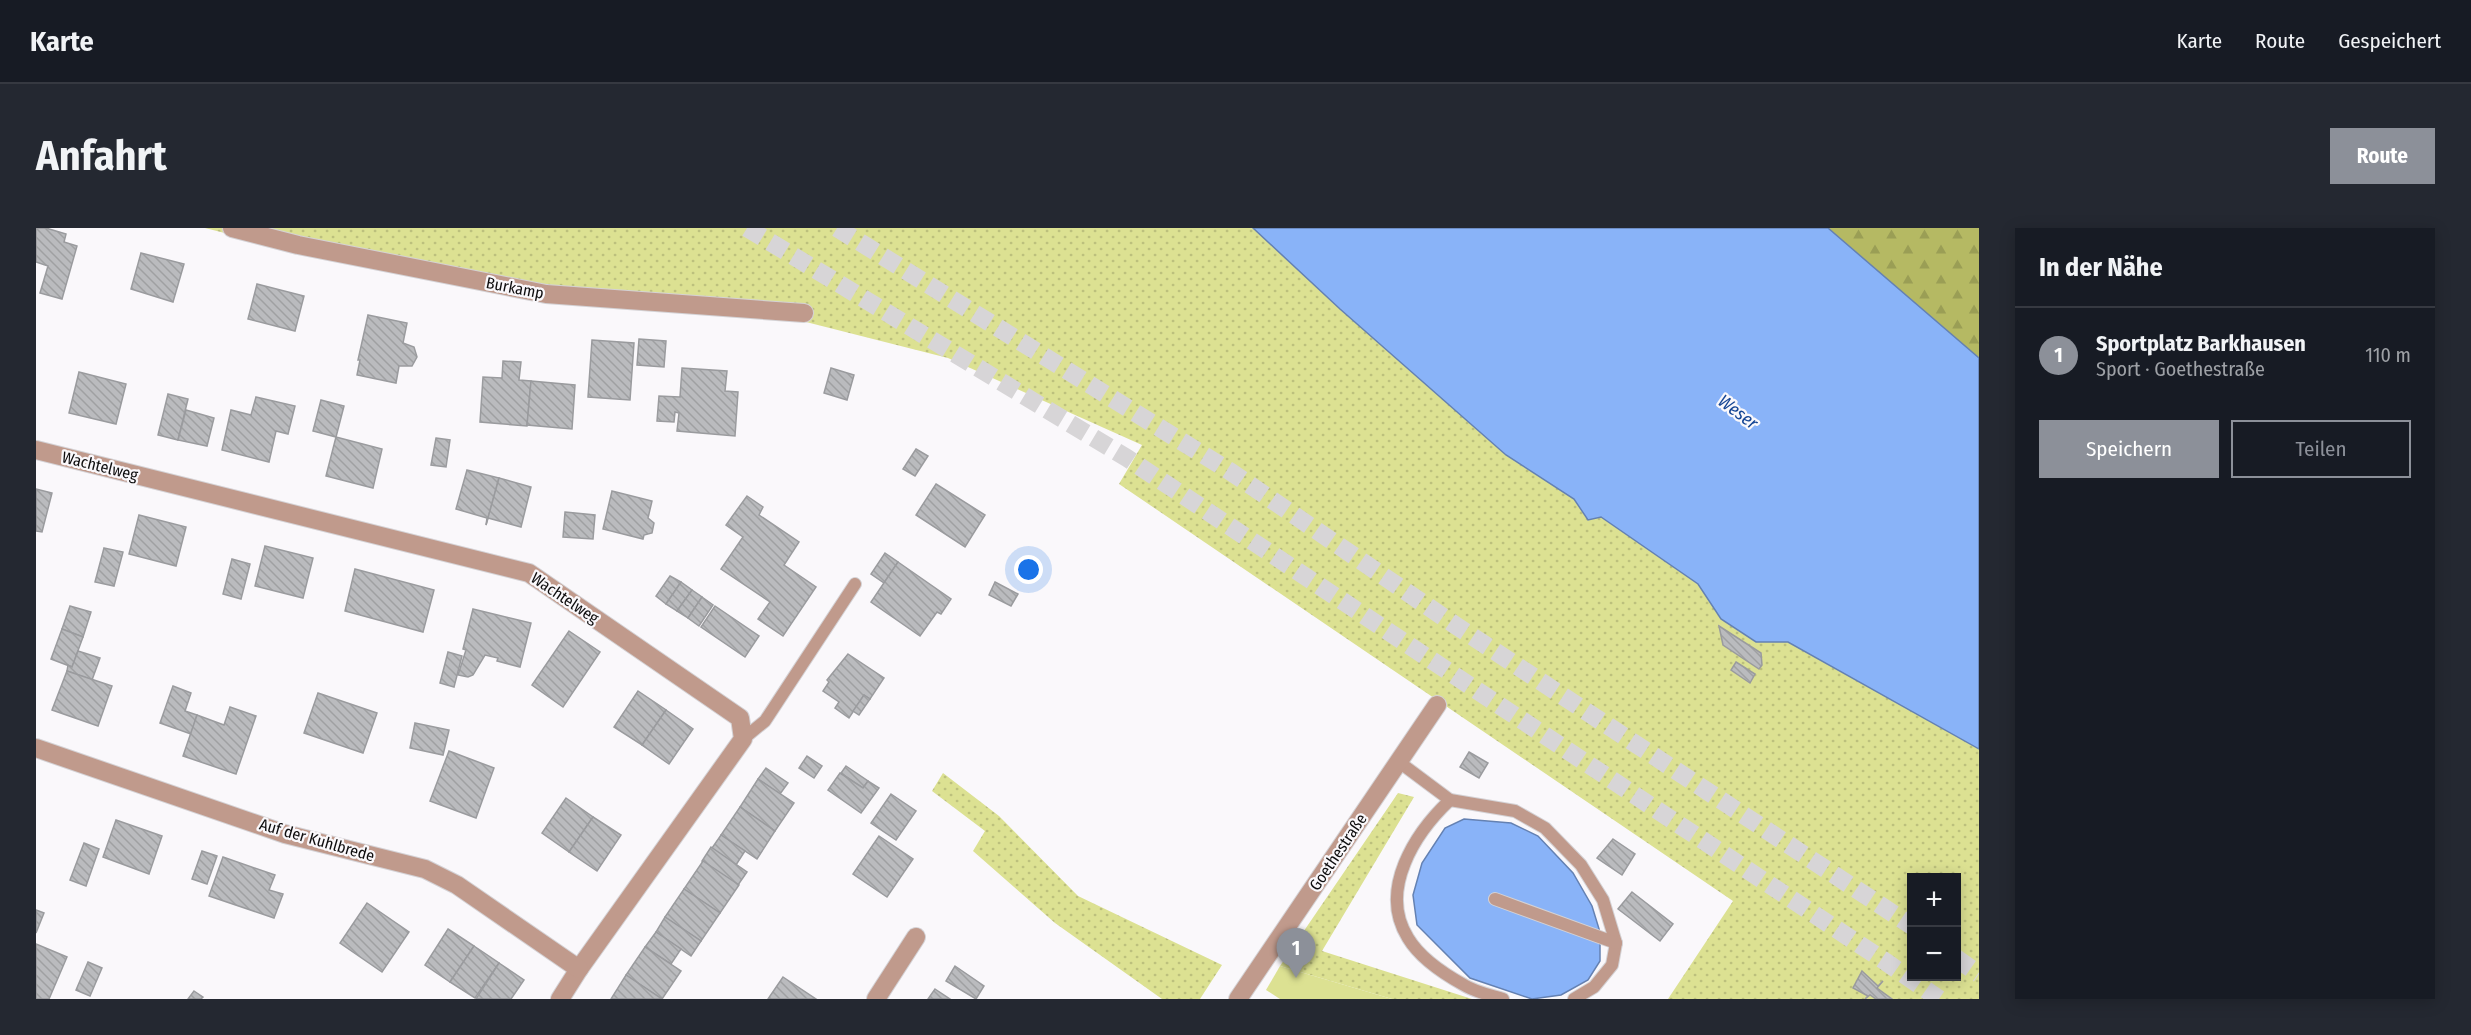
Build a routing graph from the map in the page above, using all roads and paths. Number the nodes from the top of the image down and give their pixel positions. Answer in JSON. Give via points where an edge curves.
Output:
{"nodes":[{"id":1,"x":232,"y":228,"type":"edge"},
{"id":2,"x":804,"y":314,"type":"dead end"},
{"id":3,"x":36,"y":450,"type":"edge"},
{"id":4,"x":855,"y":584,"type":"dead end"},
{"id":5,"x":1437,"y":705,"type":"dead end"},
{"id":6,"x":742,"y":739,"type":"junction"},
{"id":7,"x":36,"y":748,"type":"edge"},
{"id":8,"x":1399,"y":762,"type":"junction"},
{"id":9,"x":1450,"y":800,"type":"junction"},
{"id":10,"x":1495,"y":899,"type":"dead end"},
{"id":11,"x":916,"y":937,"type":"dead end"},
{"id":12,"x":1616,"y":943,"type":"junction"},
{"id":13,"x":579,"y":969,"type":"junction"},
{"id":14,"x":560,"y":999,"type":"edge"},
{"id":15,"x":876,"y":999,"type":"edge"},
{"id":16,"x":1238,"y":999,"type":"edge"},
{"id":17,"x":1503,"y":999,"type":"edge"},
{"id":18,"x":1574,"y":999,"type":"edge"}],
"edges":[{"from":1,"to":2,"type":"street","name":"Burkamp","via":[[298,245],[546,294]]},
{"from":3,"to":6,"type":"street","name":"Wachtelweg","via":[[530,573],[740,718]]},
{"from":4,"to":6,"type":"lane","via":[[765,721]]},
{"from":5,"to":8,"type":"street","name":"Goethestraße"},
{"from":6,"to":13,"type":"street"},
{"from":7,"to":13,"type":"street","name":"Auf der Kuhlbrede","via":[[285,834],[425,869],[457,885]]},
{"from":8,"to":9,"type":"lane"},
{"from":8,"to":16,"type":"street","name":"Goethestraße"},
{"from":9,"to":12,"type":"lane","via":[[1515,811],[1545,828],[1581,865],[1603,900]]},
{"from":9,"to":17,"type":"lane","via":[[1432,817],[1407,855],[1397,892],[1399,912],[1407,938],[1426,959],[1465,986]]},
{"from":10,"to":12,"type":"lane"},
{"from":11,"to":15,"type":"street"},
{"from":12,"to":18,"type":"lane","via":[[1612,965],[1594,987]]},
{"from":13,"to":14,"type":"street"}]}
